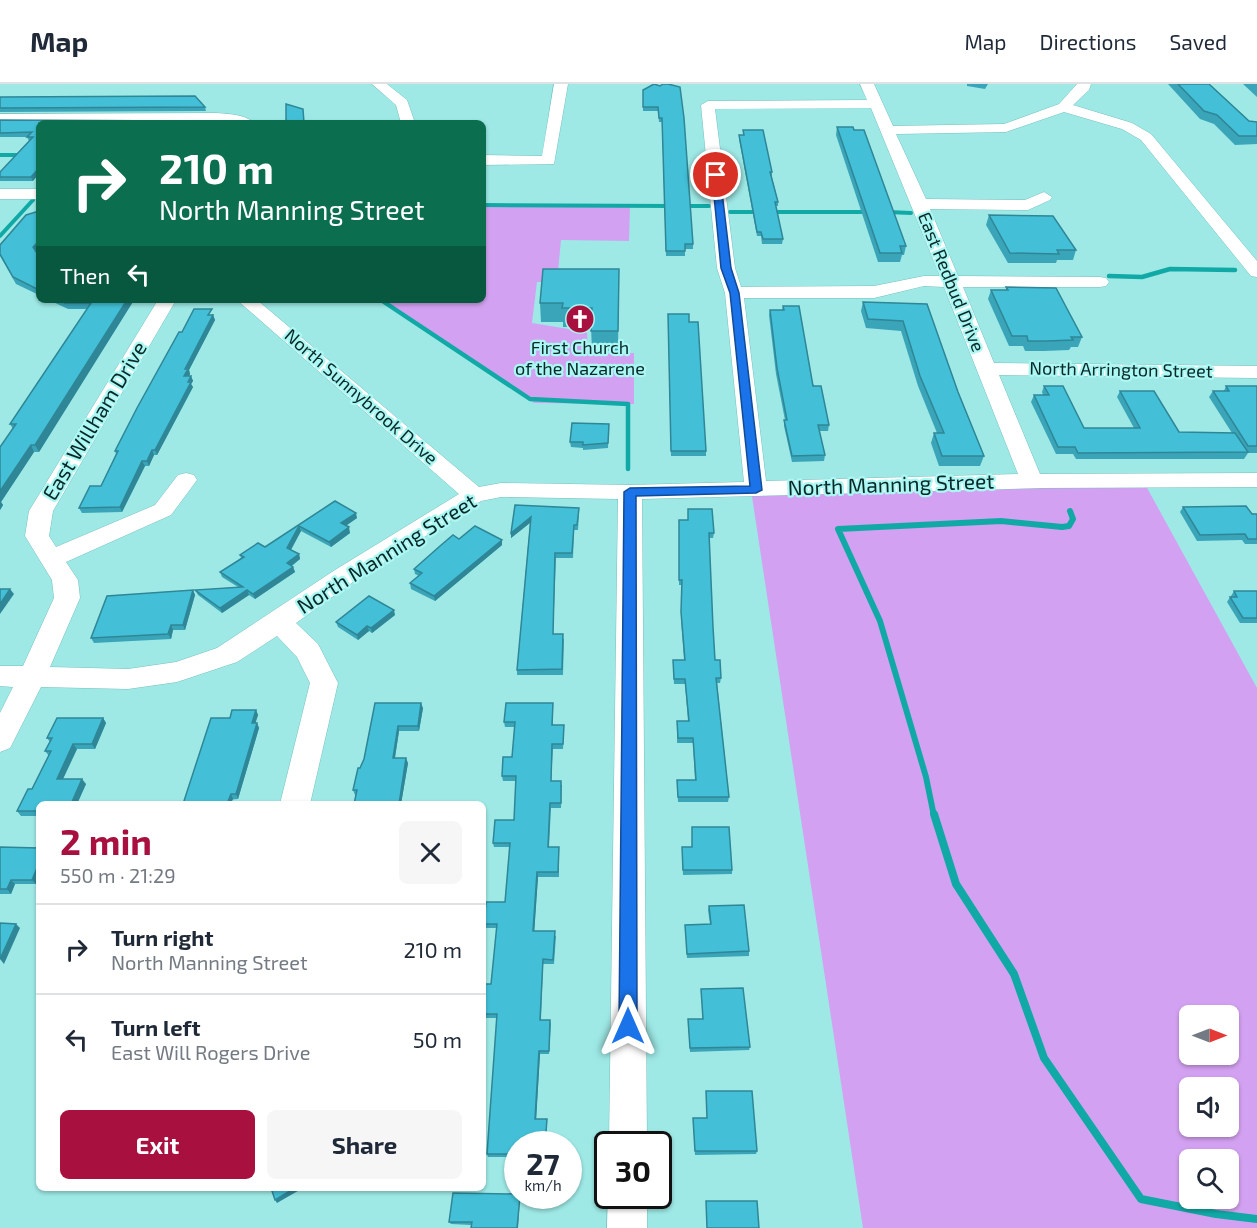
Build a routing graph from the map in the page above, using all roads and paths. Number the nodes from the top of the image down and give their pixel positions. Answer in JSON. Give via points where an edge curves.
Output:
{"nodes":[{"id":1,"x":380,"y":84,"type":"edge"},
{"id":2,"x":561,"y":84,"type":"edge"},
{"id":3,"x":867,"y":84,"type":"edge"},
{"id":4,"x":1084,"y":84,"type":"edge"},
{"id":5,"x":877,"y":104,"type":"junction"},
{"id":6,"x":1064,"y":107,"type":"junction"},
{"id":7,"x":0,"y":118,"type":"edge"},
{"id":8,"x":237,"y":120,"type":"edge"},
{"id":9,"x":407,"y":120,"type":"edge"},
{"id":10,"x":888,"y":130,"type":"junction"},
{"id":11,"x":486,"y":160,"type":"edge"},
{"id":12,"x":0,"y":194,"type":"edge"},
{"id":13,"x":36,"y":194,"type":"edge"},
{"id":14,"x":1044,"y":197,"type":"dead end"},
{"id":15,"x":920,"y":204,"type":"junction"},
{"id":16,"x":1257,"y":272,"type":"edge"},
{"id":17,"x":950,"y":281,"type":"junction"},
{"id":18,"x":1100,"y":282,"type":"dead end"},
{"id":19,"x":734,"y":293,"type":"junction"},
{"id":20,"x":165,"y":303,"type":"edge"},
{"id":21,"x":250,"y":303,"type":"edge"},
{"id":22,"x":986,"y":369,"type":"junction"},
{"id":23,"x":1257,"y":372,"type":"edge"},
{"id":24,"x":186,"y":480,"type":"dead end"},
{"id":25,"x":1257,"y":480,"type":"edge"},
{"id":26,"x":1032,"y":481,"type":"junction"},
{"id":27,"x":756,"y":490,"type":"junction"},
{"id":28,"x":630,"y":492,"type":"junction"},
{"id":29,"x":474,"y":495,"type":"junction"},
{"id":30,"x":53,"y":558,"type":"junction"},
{"id":31,"x":279,"y":622,"type":"junction"},
{"id":32,"x":0,"y":676,"type":"edge"},
{"id":33,"x":32,"y":676,"type":"junction"},
{"id":34,"x":0,"y":740,"type":"edge"},
{"id":35,"x":296,"y":801,"type":"edge"},
{"id":36,"x":628,"y":1131,"type":"edge"},
{"id":37,"x":627,"y":1209,"type":"edge"},
{"id":38,"x":627,"y":1228,"type":"edge"}],
"edges":[{"from":1,"to":9,"type":"street","via":[[402,103]]},
{"from":2,"to":11,"type":"street","via":[[549,161]]},
{"from":3,"to":5,"type":"street","name":"East Redbud Drive"},
{"from":4,"to":6,"type":"street"},
{"from":5,"to":10,"type":"street","name":"East Redbud Drive"},
{"from":5,"to":19,"type":"street","via":[[708,105],[726,268]]},
{"from":6,"to":10,"type":"street","via":[[1006,128]]},
{"from":6,"to":16,"type":"street","via":[[1127,126],[1146,137]]},
{"from":7,"to":8,"type":"street"},
{"from":10,"to":15,"type":"street","name":"East Redbud Drive"},
{"from":12,"to":13,"type":"street"},
{"from":14,"to":15,"type":"street","via":[[1028,205]]},
{"from":15,"to":17,"type":"street","name":"East Redbud Drive"},
{"from":17,"to":18,"type":"street"},
{"from":17,"to":19,"type":"street","via":[[924,281],[874,292]]},
{"from":17,"to":22,"type":"street","name":"East Redbud Drive"},
{"from":19,"to":27,"type":"street"},
{"from":20,"to":30,"type":"street","name":"East Willham Drive","via":[[42,511],[37,536]]},
{"from":21,"to":29,"type":"street","name":"North Sunnybrook Drive"},
{"from":22,"to":23,"type":"street","name":"North Arrington Street"},
{"from":22,"to":26,"type":"street","name":"East Redbud Drive"},
{"from":24,"to":30,"type":"street","via":[[163,510]]},
{"from":25,"to":26,"type":"street","name":"North Manning Street"},
{"from":26,"to":27,"type":"street","name":"North Manning Street"},
{"from":27,"to":28,"type":"street","name":"North Manning Street"},
{"from":28,"to":29,"type":"street","name":"North Manning Street","via":[[524,489]]},
{"from":28,"to":36,"type":"street"},
{"from":29,"to":31,"type":"street","name":"North Manning Street","via":[[344,576]]},
{"from":30,"to":33,"type":"street","name":"East Willham Drive","via":[[65,580],[67,598]]},
{"from":31,"to":33,"type":"street","name":"North Manning Street","via":[[227,655],[177,672],[128,679]]},
{"from":31,"to":35,"type":"street","via":[[309,651],[324,683]]},
{"from":32,"to":33,"type":"street","name":"North Manning Street"},
{"from":33,"to":34,"type":"street","name":"East Willham Drive"},
{"from":37,"to":38,"type":"street"}]}
